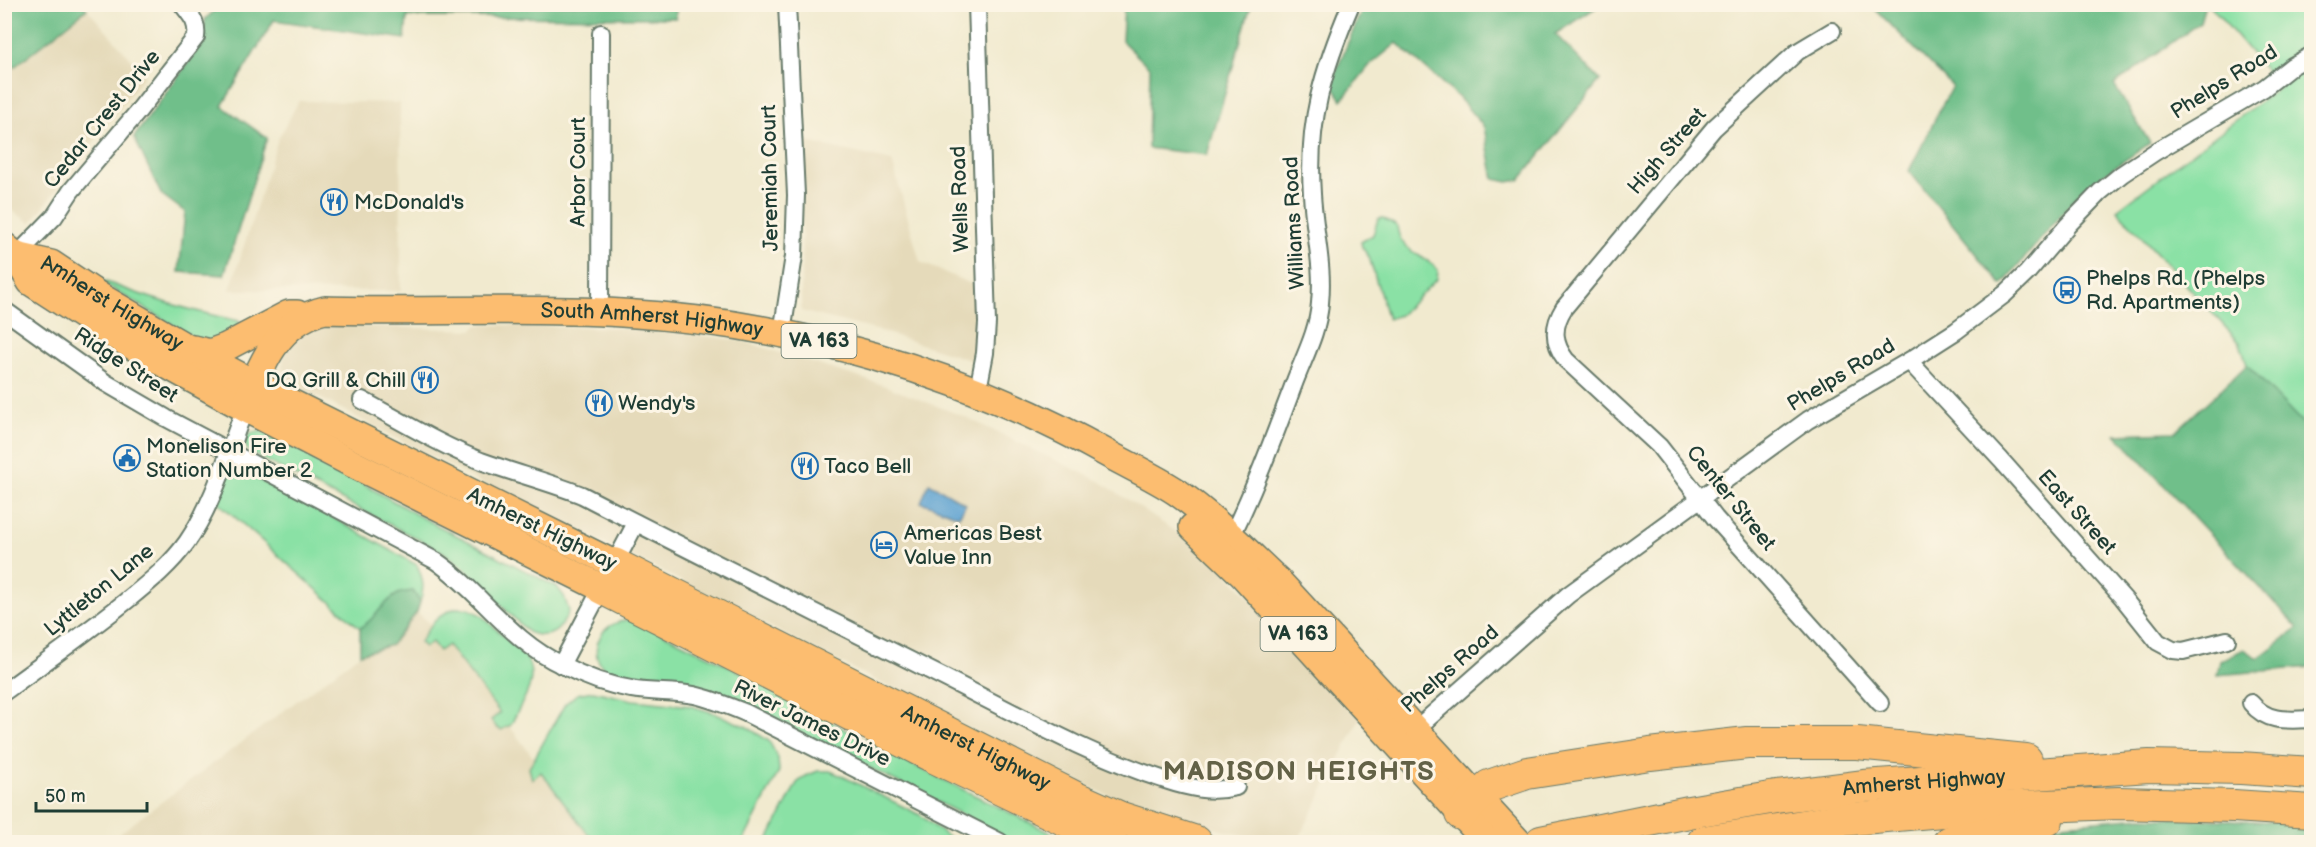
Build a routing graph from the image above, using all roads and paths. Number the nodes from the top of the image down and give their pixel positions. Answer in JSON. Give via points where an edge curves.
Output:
{"nodes":[{"id":1,"x":182,"y":4,"type":"edge"},
{"id":2,"x":786,"y":4,"type":"edge"},
{"id":3,"x":977,"y":4,"type":"edge"},
{"id":4,"x":1351,"y":4,"type":"edge"},
{"id":5,"x":1832,"y":31,"type":"dead end"},
{"id":6,"x":601,"y":33,"type":"dead end"},
{"id":7,"x":2312,"y":55,"type":"edge"},
{"id":8,"x":10,"y":251,"type":"edge"},
{"id":9,"x":4,"y":310,"type":"edge"},
{"id":10,"x":600,"y":312,"type":"junction"},
{"id":11,"x":311,"y":314,"type":"junction"},
{"id":12,"x":1556,"y":322,"type":"joint"},
{"id":13,"x":782,"y":333,"type":"junction"},
{"id":14,"x":187,"y":348,"type":"junction"},
{"id":15,"x":1909,"y":361,"type":"junction"},
{"id":16,"x":254,"y":382,"type":"junction"},
{"id":17,"x":978,"y":390,"type":"junction"},
{"id":18,"x":362,"y":400,"type":"dead end"},
{"id":19,"x":245,"y":408,"type":"junction"},
{"id":20,"x":228,"y":452,"type":"junction"},
{"id":21,"x":1124,"y":463,"type":"junction"},
{"id":22,"x":1701,"y":499,"type":"junction"},
{"id":23,"x":636,"y":523,"type":"junction"},
{"id":24,"x":1231,"y":537,"type":"junction"},
{"id":25,"x":608,"y":576,"type":"junction"},
{"id":26,"x":2227,"y":640,"type":"dead end"},
{"id":27,"x":561,"y":665,"type":"junction"},
{"id":28,"x":4,"y":692,"type":"edge"},
{"id":29,"x":1881,"y":703,"type":"dead end"},
{"id":30,"x":2251,"y":703,"type":"dead end"},
{"id":31,"x":2312,"y":719,"type":"edge"},
{"id":32,"x":1407,"y":737,"type":"junction"},
{"id":33,"x":2149,"y":766,"type":"junction"},
{"id":34,"x":2312,"y":773,"type":"edge"},
{"id":35,"x":1236,"y":787,"type":"dead end"},
{"id":36,"x":1475,"y":806,"type":"junction"},
{"id":37,"x":2179,"y":806,"type":"junction"},
{"id":38,"x":2312,"y":811,"type":"edge"},
{"id":39,"x":996,"y":842,"type":"edge"},
{"id":40,"x":1111,"y":843,"type":"edge"},
{"id":41,"x":1196,"y":843,"type":"edge"},
{"id":42,"x":1487,"y":843,"type":"edge"},
{"id":43,"x":1518,"y":843,"type":"edge"},
{"id":44,"x":1541,"y":843,"type":"edge"},
{"id":45,"x":1704,"y":843,"type":"edge"},
{"id":46,"x":1949,"y":843,"type":"edge"}],
"edges":[{"from":1,"to":8,"type":"street","name":"Cedar Crest Drive","via":[[195,20],[196,37],[54,217]]},
{"from":2,"to":13,"type":"street","name":"Jeremiah Court","via":[[796,195],[793,271]]},
{"from":3,"to":17,"type":"street","name":"Wells Road","via":[[987,323]]},
{"from":4,"to":24,"type":"street","name":"Williams Road","via":[[1322,78],[1316,109],[1312,194],[1322,281],[1315,332],[1270,450]]},
{"from":5,"to":12,"type":"street","name":"High Street","via":[[1797,52],[1714,128]]},
{"from":6,"to":10,"type":"street","name":"Arbor Court"},
{"from":7,"to":15,"type":"street","name":"Phelps Road","via":[[2122,174],[2086,206],[2005,294]]},
{"from":8,"to":14,"type":"main road","name":"Amherst Highway","via":[[51,264]]},
{"from":8,"to":19,"type":"main road","name":"Amherst Highway","via":[[31,282],[113,335]]},
{"from":9,"to":20,"type":"street","name":"Ridge Street","via":[[106,383]]},
{"from":10,"to":11,"type":"main road","name":"South Amherst Highway","number":"VA 163","via":[[325,310]]},
{"from":10,"to":13,"type":"main road","name":"South Amherst Highway","number":"VA 163","via":[[704,320]]},
{"from":11,"to":14,"type":"main road","via":[[288,314],[210,352]]},
{"from":11,"to":16,"type":"main road","name":"South Amherst Highway","number":"VA 163","via":[[291,325],[279,339]]},
{"from":12,"to":22,"type":"street","name":"Center Street","via":[[1555,340],[1566,360],[1659,446]]},
{"from":13,"to":17,"type":"main road","name":"South Amherst Highway","number":"VA 163","via":[[858,351]]},
{"from":14,"to":16,"type":"main road","name":"Amherst Highway"},
{"from":15,"to":22,"type":"street","name":"Phelps Road","via":[[1808,420]]},
{"from":15,"to":26,"type":"street","name":"East Street","via":[[2001,460],[2158,642],[2183,651]]},
{"from":16,"to":19,"type":"main road","name":"South Amherst Highway","number":"VA 163"},
{"from":16,"to":25,"type":"main road","name":"Amherst Highway"},
{"from":17,"to":21,"type":"main road","name":"South Amherst Highway","number":"VA 163","via":[[1035,415]]},
{"from":18,"to":23,"type":"street","via":[[464,453],[582,495]]},
{"from":19,"to":20,"type":"street","name":"Lyttleton Lane"},
{"from":19,"to":25,"type":"main road","name":"Amherst Highway"},
{"from":20,"to":27,"type":"street","name":"River James Drive","via":[[454,573],[508,628]]},
{"from":20,"to":28,"type":"street","name":"Lyttleton Lane","via":[[203,513],[172,560],[104,618]]},
{"from":21,"to":24,"type":"main road","name":"South Amherst Highway","number":"VA 163","via":[[1177,493]]},
{"from":21,"to":32,"type":"main road","name":"South Amherst Highway","number":"VA 163","via":[[1242,573]]},
{"from":22,"to":29,"type":"street","name":"Center Street"},
{"from":22,"to":32,"type":"street","name":"Phelps Road","via":[[1568,595]]},
{"from":23,"to":25,"type":"street"},
{"from":23,"to":35,"type":"street","via":[[1131,768],[1206,791]]},
{"from":24,"to":32,"type":"main road","name":"South Amherst Highway","number":"VA 163","via":[[1277,580]]},
{"from":25,"to":27,"type":"street"},
{"from":25,"to":40,"type":"highway","name":"Amherst Highway","via":[[1032,806]]},
{"from":25,"to":41,"type":"highway","name":"Amherst Highway","via":[[1074,797],[1121,818]]},
{"from":27,"to":39,"type":"street","name":"River James Drive","via":[[629,689],[693,695],[720,702]]},
{"from":30,"to":31,"type":"street","via":[[2271,718]]},
{"from":32,"to":36,"type":"main road","name":"South Amherst Highway","number":"VA 163"},
{"from":33,"to":34,"type":"highway","name":"Amherst Highway"},
{"from":33,"to":36,"type":"highway","via":[[2044,762],[1857,743],[1747,743],[1527,773],[1489,786]]},
{"from":33,"to":44,"type":"highway","name":"Amherst Highway","via":[[1852,787],[1689,812]]},
{"from":36,"to":42,"type":"main road","name":"South Amherst Highway","number":"VA 163"},
{"from":36,"to":43,"type":"main road","name":"South Amherst Highway","number":"VA 163"},
{"from":37,"to":38,"type":"highway","name":"Amherst Highway"},
{"from":37,"to":45,"type":"highway","name":"Amherst Highway","via":[[2119,803],[1965,809],[1840,820]]},
{"from":37,"to":46,"type":"highway","via":[[2062,817]]}]}
